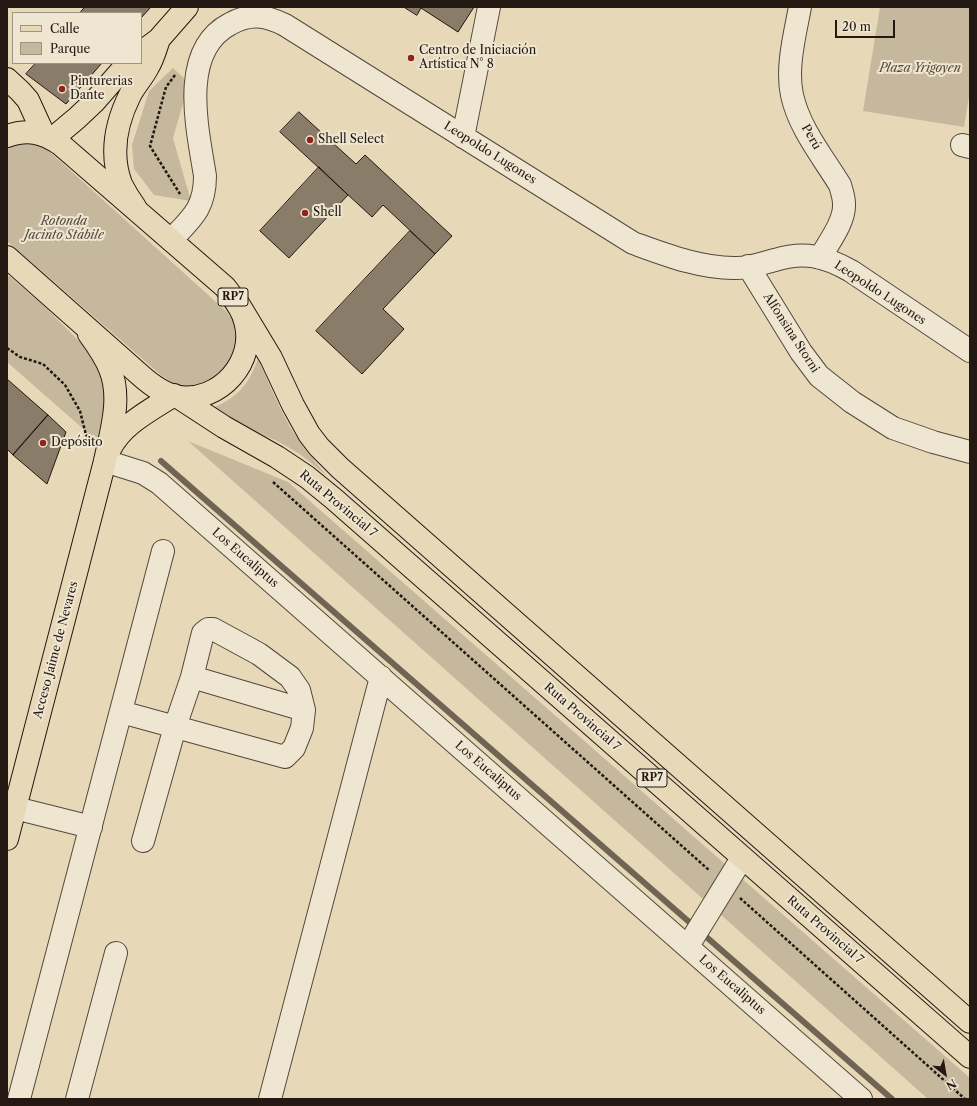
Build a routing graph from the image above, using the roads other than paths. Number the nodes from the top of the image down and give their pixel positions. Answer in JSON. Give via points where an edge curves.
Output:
{"nodes":[{"id":1,"x":187,"y":7,"type":"edge"},
{"id":2,"x":489,"y":7,"type":"edge"},
{"id":3,"x":800,"y":7,"type":"edge"},
{"id":4,"x":159,"y":39,"type":"junction"},
{"id":5,"x":142,"y":51,"type":"edge"},
{"id":6,"x":127,"y":64,"type":"edge"},
{"id":7,"x":7,"y":79,"type":"edge"},
{"id":8,"x":7,"y":119,"type":"edge"},
{"id":9,"x":44,"y":135,"type":"junction"},
{"id":10,"x":7,"y":136,"type":"edge"},
{"id":11,"x":464,"y":137,"type":"junction"},
{"id":12,"x":138,"y":211,"type":"junction"},
{"id":13,"x":171,"y":240,"type":"junction"},
{"id":14,"x":820,"y":258,"type":"junction"},
{"id":15,"x":12,"y":265,"type":"edge"},
{"id":16,"x":748,"y":266,"type":"junction"},
{"id":17,"x":239,"y":306,"type":"junction"},
{"id":18,"x":82,"y":323,"type":"junction"},
{"id":19,"x":970,"y":351,"type":"edge"},
{"id":20,"x":176,"y":396,"type":"junction"},
{"id":21,"x":970,"y":452,"type":"edge"},
{"id":22,"x":105,"y":461,"type":"junction"},
{"id":23,"x":163,"y":551,"type":"dead end"},
{"id":24,"x":192,"y":677,"type":"junction"},
{"id":25,"x":381,"y":677,"type":"junction"},
{"id":26,"x":304,"y":710,"type":"junction"},
{"id":27,"x":120,"y":712,"type":"junction"},
{"id":28,"x":175,"y":727,"type":"junction"},
{"id":29,"x":15,"y":808,"type":"junction"},
{"id":30,"x":91,"y":827,"type":"junction"},
{"id":31,"x":7,"y":839,"type":"edge"},
{"id":32,"x":144,"y":841,"type":"dead end"},
{"id":33,"x":742,"y":858,"type":"junction"},
{"id":34,"x":695,"y":935,"type":"junction"},
{"id":35,"x":116,"y":953,"type":"dead end"},
{"id":36,"x":970,"y":1022,"type":"edge"},
{"id":37,"x":970,"y":1058,"type":"edge"},
{"id":38,"x":80,"y":1098,"type":"edge"},
{"id":39,"x":19,"y":1099,"type":"edge"},
{"id":40,"x":270,"y":1099,"type":"edge"},
{"id":41,"x":862,"y":1099,"type":"edge"}],
"edges":[{"from":1,"to":4,"type":"main road"},
{"from":2,"to":11,"type":"street"},
{"from":3,"to":14,"type":"street","name":"Perú","via":[[790,74],[792,94],[804,127],[840,186],[845,205],[839,224]]},
{"from":4,"to":5,"type":"main road"},
{"from":4,"to":12,"type":"main road","via":[[151,63],[130,94],[116,131],[115,144],[121,184]]},
{"from":6,"to":9,"type":"main road","via":[[77,118]]},
{"from":7,"to":9,"type":"main road","via":[[28,100]]},
{"from":8,"to":9,"type":"main road","number":"RP7"},
{"from":9,"to":10,"type":"main road","via":[[26,132]]},
{"from":9,"to":12,"type":"main road","number":"RP7","via":[[67,149]]},
{"from":11,"to":13,"type":"street","name":"Leopoldo Lugones","via":[[285,25],[261,16],[247,17],[225,27],[208,45],[202,57],[195,98],[205,186],[195,213]]},
{"from":11,"to":16,"type":"street","name":"Leopoldo Lugones","via":[[633,243],[695,263],[717,267]]},
{"from":12,"to":13,"type":"main road","number":"RP7"},
{"from":13,"to":17,"type":"main road","number":"RP7","via":[[220,283]]},
{"from":14,"to":16,"type":"street","name":"Leopoldo Lugones","via":[[791,256]]},
{"from":14,"to":19,"type":"street","name":"Leopoldo Lugones","via":[[836,262],[851,271]]},
{"from":15,"to":18,"type":"main road","number":"RP7"},
{"from":16,"to":21,"type":"street","name":"Alfonsina Storni","via":[[801,352],[819,376],[852,402],[893,428]]},
{"from":17,"to":20,"type":"main road","number":"RP7","via":[[246,322],[247,340],[240,366],[214,391],[196,396]]},
{"from":17,"to":36,"type":"main road","number":"RP7","via":[[268,353],[309,434],[340,468]]},
{"from":18,"to":20,"type":"main road","number":"RP7","via":[[153,386]]},
{"from":18,"to":22,"type":"main road","name":"Acceso Jaime de Nevares","via":[[105,357],[114,383],[115,407]]},
{"from":20,"to":22,"type":"main road","name":"Acceso Jaime de Nevares","via":[[130,424],[111,447]]},
{"from":20,"to":33,"type":"main road","name":"Ruta Provincial 7","number":"RP7","via":[[307,477]]},
{"from":22,"to":25,"type":"street","name":"Los Eucaliptus","via":[[143,473],[159,483]]},
{"from":22,"to":29,"type":"main road","name":"Acceso Jaime de Nevares"},
{"from":23,"to":27,"type":"street"},
{"from":24,"to":26,"type":"street"},
{"from":24,"to":26,"type":"street","via":[[203,633],[213,629],[259,654],[290,678],[299,690]]},
{"from":24,"to":28,"type":"street"},
{"from":25,"to":34,"type":"street","name":"Los Eucaliptus"},
{"from":25,"to":40,"type":"street"},
{"from":26,"to":28,"type":"street","via":[[302,728],[294,748],[285,757]]},
{"from":27,"to":28,"type":"street"},
{"from":27,"to":30,"type":"street"},
{"from":28,"to":32,"type":"street"},
{"from":29,"to":30,"type":"street"},
{"from":29,"to":31,"type":"main road","name":"Acceso Jaime de Nevares"},
{"from":30,"to":39,"type":"street"},
{"from":33,"to":34,"type":"street"},
{"from":33,"to":37,"type":"main road","name":"Ruta Provincial 7","number":"RP7"},
{"from":34,"to":41,"type":"street","name":"Los Eucaliptus"},
{"from":35,"to":38,"type":"street"}]}
